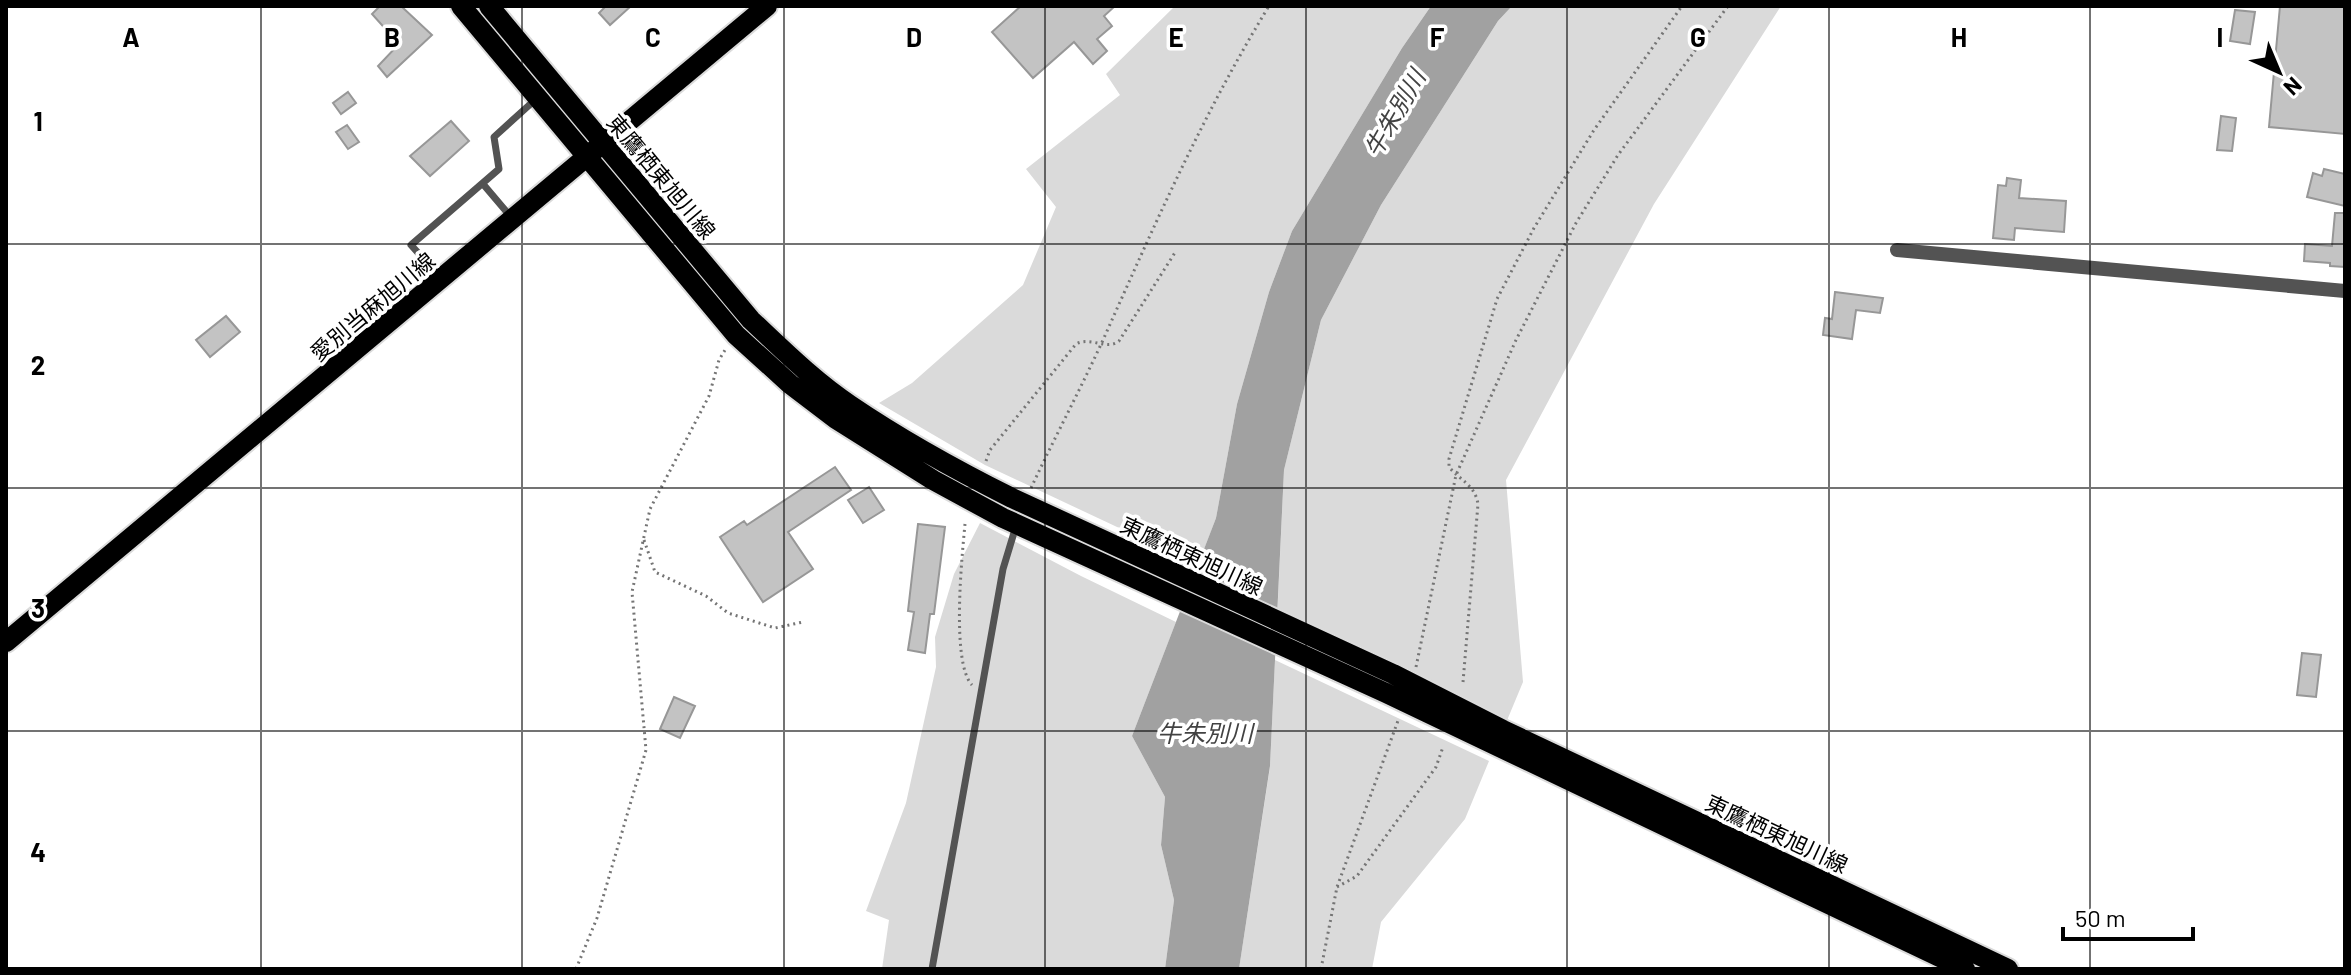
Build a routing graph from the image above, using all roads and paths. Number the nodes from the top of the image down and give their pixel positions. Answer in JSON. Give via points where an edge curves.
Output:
{"nodes":[{"id":1,"x":461,"y":6,"type":"edge"},
{"id":2,"x":489,"y":6,"type":"edge"},
{"id":3,"x":767,"y":6,"type":"edge"},
{"id":4,"x":1269,"y":6,"type":"edge"},
{"id":5,"x":1682,"y":6,"type":"edge"},
{"id":6,"x":1728,"y":6,"type":"edge"},
{"id":7,"x":538,"y":98,"type":"junction"},
{"id":8,"x":595,"y":150,"type":"junction"},
{"id":9,"x":483,"y":184,"type":"junction"},
{"id":10,"x":513,"y":218,"type":"junction"},
{"id":11,"x":1897,"y":250,"type":"dead end"},
{"id":12,"x":1176,"y":251,"type":"dead end"},
{"id":13,"x":442,"y":279,"type":"junction"},
{"id":14,"x":2345,"y":291,"type":"edge"},
{"id":15,"x":736,"y":335,"type":"junction"},
{"id":16,"x":1101,"y":343,"type":"junction"},
{"id":17,"x":986,"y":461,"type":"dead end"},
{"id":18,"x":1456,"y":475,"type":"junction"},
{"id":19,"x":1024,"y":503,"type":"junction"},
{"id":20,"x":965,"y":524,"type":"dead end"},
{"id":21,"x":1017,"y":524,"type":"junction"},
{"id":22,"x":644,"y":540,"type":"junction"},
{"id":23,"x":803,"y":622,"type":"dead end"},
{"id":24,"x":6,"y":642,"type":"edge"},
{"id":25,"x":1463,"y":682,"type":"dead end"},
{"id":26,"x":982,"y":689,"type":"junction"},
{"id":27,"x":1399,"y":689,"type":"junction"},
{"id":28,"x":1443,"y":747,"type":"dead end"},
{"id":29,"x":1337,"y":887,"type":"junction"},
{"id":30,"x":576,"y":969,"type":"edge"},
{"id":31,"x":932,"y":969,"type":"edge"},
{"id":32,"x":1321,"y":969,"type":"edge"},
{"id":33,"x":1965,"y":969,"type":"edge"},
{"id":34,"x":2008,"y":969,"type":"edge"}],
"edges":[{"from":1,"to":7,"type":"main road","name":"東鷹栖東旭川線"},
{"from":2,"to":8,"type":"main road","name":"東鷹栖東旭川線"},
{"from":3,"to":8,"type":"main road","name":"愛別当麻旭川線"},
{"from":4,"to":16,"type":"path","via":[[1171,187]]},
{"from":5,"to":18,"type":"path","via":[[1594,130],[1497,299],[1449,459]]},
{"from":6,"to":18,"type":"path","via":[[1618,155],[1576,223]]},
{"from":7,"to":8,"type":"main road","name":"東鷹栖東旭川線"},
{"from":7,"to":9,"type":"lane","via":[[494,137],[499,169]]},
{"from":8,"to":10,"type":"main road","name":"愛別当麻旭川線"},
{"from":8,"to":15,"type":"main road","name":"東鷹栖東旭川線"},
{"from":8,"to":19,"type":"main road","name":"東鷹栖東旭川線","via":[[751,320],[800,365],[849,405]]},
{"from":9,"to":10,"type":"lane"},
{"from":9,"to":13,"type":"lane","via":[[411,245]]},
{"from":10,"to":13,"type":"main road","name":"愛別当麻旭川線"},
{"from":11,"to":14,"type":"street"},
{"from":12,"to":16,"type":"path","via":[[1119,341]]},
{"from":13,"to":24,"type":"main road","name":"愛別当麻旭川線"},
{"from":15,"to":21,"type":"main road","name":"東鷹栖東旭川線","via":[[836,419],[933,480]]},
{"from":15,"to":22,"type":"path","via":[[719,360],[709,396],[650,509]]},
{"from":16,"to":17,"type":"path","via":[[1076,344]]},
{"from":16,"to":19,"type":"path"},
{"from":18,"to":25,"type":"path","via":[[1471,486],[1478,504]]},
{"from":18,"to":27,"type":"path","via":[[1421,649]]},
{"from":19,"to":27,"type":"main road","name":"東鷹栖東旭川線"},
{"from":20,"to":26,"type":"path","via":[[960,622],[964,668],[970,684]]},
{"from":21,"to":26,"type":"lane","via":[[1003,569]]},
{"from":21,"to":27,"type":"main road","name":"東鷹栖東旭川線"},
{"from":22,"to":23,"type":"path","via":[[655,572],[706,596],[728,613],[775,628]]},
{"from":22,"to":30,"type":"path","via":[[632,592],[646,750],[597,918]]},
{"from":26,"to":31,"type":"lane"},
{"from":27,"to":29,"type":"path"},
{"from":27,"to":33,"type":"main road","name":"東鷹栖東旭川線"},
{"from":27,"to":34,"type":"main road","name":"東鷹栖東旭川線"},
{"from":28,"to":29,"type":"path","via":[[1436,767],[1357,876]]},
{"from":29,"to":32,"type":"path"}]}
